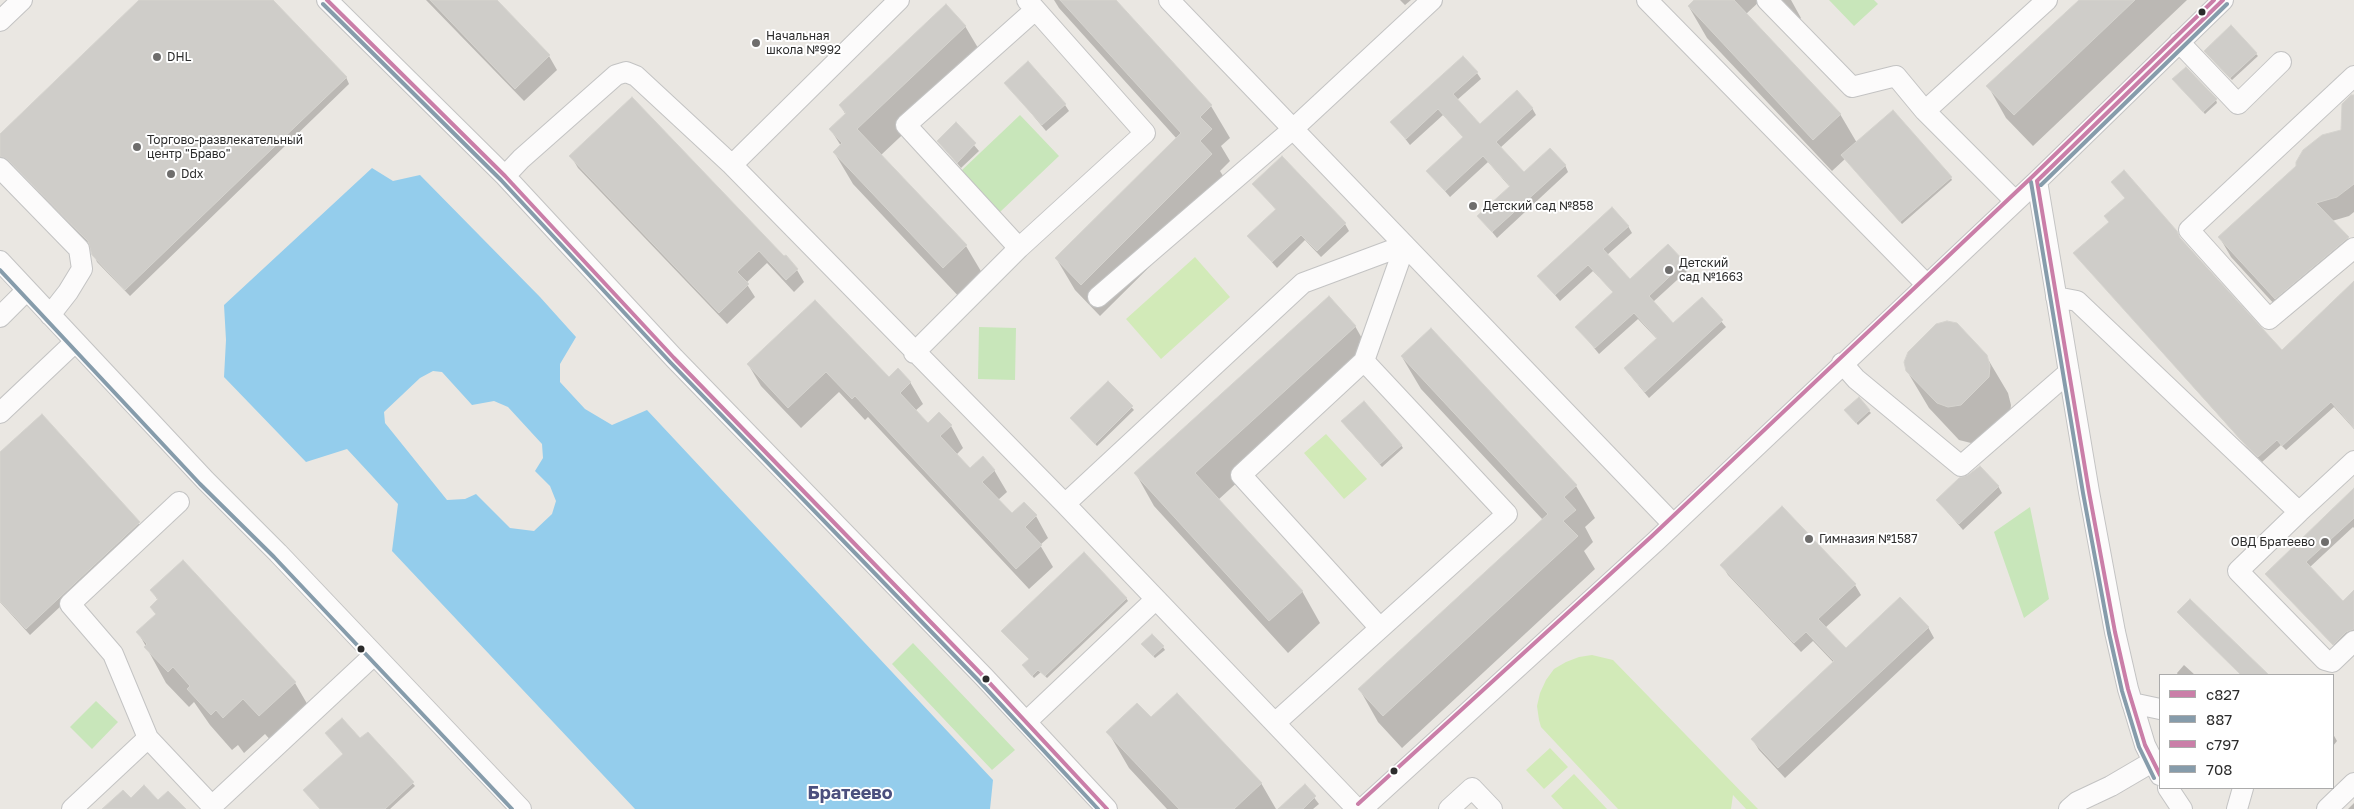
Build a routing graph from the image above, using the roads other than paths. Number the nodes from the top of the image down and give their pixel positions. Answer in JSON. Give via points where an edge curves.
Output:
{"nodes":[{"id":1,"x":22,"y":0,"type":"edge"},
{"id":2,"x":328,"y":0,"type":"edge"},
{"id":3,"x":898,"y":0,"type":"edge"},
{"id":4,"x":1169,"y":0,"type":"edge"},
{"id":5,"x":1432,"y":0,"type":"edge"},
{"id":6,"x":1647,"y":0,"type":"edge"},
{"id":7,"x":1767,"y":0,"type":"edge"},
{"id":8,"x":2047,"y":0,"type":"edge"},
{"id":9,"x":2223,"y":0,"type":"edge"},
{"id":10,"x":1031,"y":5,"type":"edge"},
{"id":11,"x":0,"y":20,"type":"edge"},
{"id":12,"x":2180,"y":42,"type":"junction"},
{"id":13,"x":2282,"y":62,"type":"dead end"},
{"id":14,"x":2354,"y":76,"type":"edge"},
{"id":15,"x":1924,"y":111,"type":"junction"},
{"id":16,"x":1294,"y":129,"type":"junction"},
{"id":17,"x":732,"y":165,"type":"junction"},
{"id":18,"x":0,"y":168,"type":"edge"},
{"id":19,"x":505,"y":176,"type":"junction"},
{"id":20,"x":2037,"y":181,"type":"junction"},
{"id":21,"x":2015,"y":201,"type":"junction"},
{"id":22,"x":1405,"y":245,"type":"junction"},
{"id":23,"x":1019,"y":248,"type":"junction"},
{"id":24,"x":2354,"y":248,"type":"edge"},
{"id":25,"x":0,"y":261,"type":"edge"},
{"id":26,"x":1926,"y":284,"type":"junction"},
{"id":27,"x":27,"y":290,"type":"junction"},
{"id":28,"x":1098,"y":297,"type":"dead end"},
{"id":29,"x":2056,"y":297,"type":"junction"},
{"id":30,"x":50,"y":315,"type":"junction"},
{"id":31,"x":0,"y":317,"type":"edge"},
{"id":32,"x":74,"y":343,"type":"junction"},
{"id":33,"x":914,"y":353,"type":"junction"},
{"id":34,"x":1364,"y":360,"type":"junction"},
{"id":35,"x":1842,"y":363,"type":"junction"},
{"id":36,"x":2069,"y":372,"type":"junction"},
{"id":37,"x":0,"y":413,"type":"edge"},
{"id":38,"x":2354,"y":461,"type":"edge"},
{"id":39,"x":179,"y":502,"type":"dead end"},
{"id":40,"x":1065,"y":504,"type":"junction"},
{"id":41,"x":2299,"y":512,"type":"junction"},
{"id":42,"x":1673,"y":524,"type":"junction"},
{"id":43,"x":1156,"y":600,"type":"junction"},
{"id":44,"x":1380,"y":628,"type":"junction"},
{"id":45,"x":2354,"y":641,"type":"edge"},
{"id":46,"x":374,"y":655,"type":"junction"},
{"id":47,"x":2132,"y":704,"type":"junction"},
{"id":48,"x":2159,"y":710,"type":"edge"},
{"id":49,"x":1026,"y":722,"type":"junction"},
{"id":50,"x":1275,"y":723,"type":"junction"},
{"id":51,"x":148,"y":738,"type":"junction"},
{"id":52,"x":2156,"y":769,"type":"edge"},
{"id":53,"x":2354,"y":783,"type":"edge"},
{"id":54,"x":2169,"y":789,"type":"edge"},
{"id":55,"x":2243,"y":789,"type":"edge"},
{"id":56,"x":214,"y":807,"type":"edge"},
{"id":57,"x":72,"y":809,"type":"edge"},
{"id":58,"x":521,"y":809,"type":"edge"},
{"id":59,"x":1107,"y":809,"type":"edge"},
{"id":60,"x":1357,"y":809,"type":"edge"},
{"id":61,"x":1362,"y":809,"type":"edge"},
{"id":62,"x":1449,"y":809,"type":"edge"},
{"id":63,"x":1492,"y":809,"type":"edge"},
{"id":64,"x":2069,"y":809,"type":"edge"},
{"id":65,"x":2182,"y":809,"type":"edge"},
{"id":66,"x":2237,"y":809,"type":"edge"},
{"id":67,"x":2327,"y":809,"type":"edge"}],
"edges":[{"from":1,"to":11,"type":"street"},
{"from":2,"to":19,"type":"street"},
{"from":3,"to":17,"type":"street"},
{"from":4,"to":16,"type":"street"},
{"from":5,"to":16,"type":"street"},
{"from":6,"to":26,"type":"street"},
{"from":7,"to":15,"type":"street","via":[[1852,87],[1896,76]]},
{"from":8,"to":15,"type":"street"},
{"from":9,"to":12,"type":"street"},
{"from":10,"to":23,"type":"street","via":[[906,124]]},
{"from":10,"to":23,"type":"street","via":[[1145,134]]},
{"from":12,"to":13,"type":"street","via":[[2238,104]]},
{"from":12,"to":20,"type":"street"},
{"from":14,"to":24,"type":"street","via":[[2186,226],[2269,319]]},
{"from":15,"to":21,"type":"street"},
{"from":16,"to":22,"type":"street"},
{"from":16,"to":28,"type":"street"},
{"from":17,"to":19,"type":"street","via":[[636,76],[626,72],[616,74]]},
{"from":17,"to":33,"type":"street"},
{"from":18,"to":30,"type":"street","via":[[79,249],[82,269]]},
{"from":19,"to":49,"type":"street","via":[[674,358]]},
{"from":20,"to":21,"type":"street"},
{"from":20,"to":29,"type":"street"},
{"from":21,"to":26,"type":"street"},
{"from":22,"to":34,"type":"street"},
{"from":22,"to":40,"type":"street","via":[[1303,283]]},
{"from":22,"to":42,"type":"street"},
{"from":23,"to":33,"type":"street"},
{"from":25,"to":27,"type":"street"},
{"from":26,"to":35,"type":"street"},
{"from":27,"to":30,"type":"street"},
{"from":27,"to":31,"type":"street"},
{"from":29,"to":36,"type":"street"},
{"from":29,"to":41,"type":"street","via":[[2077,301]]},
{"from":30,"to":32,"type":"street"},
{"from":32,"to":37,"type":"street"},
{"from":32,"to":46,"type":"street"},
{"from":33,"to":40,"type":"street"},
{"from":34,"to":44,"type":"street","via":[[1241,474]]},
{"from":34,"to":44,"type":"street","via":[[1506,514]]},
{"from":35,"to":36,"type":"street","via":[[1961,466]]},
{"from":35,"to":42,"type":"street"},
{"from":36,"to":47,"type":"street","via":[[2110,604]]},
{"from":38,"to":41,"type":"street"},
{"from":39,"to":51,"type":"street","via":[[70,604],[113,654]]},
{"from":40,"to":43,"type":"street"},
{"from":41,"to":45,"type":"street","via":[[2238,571],[2325,660],[2332,662]]},
{"from":42,"to":61,"type":"street"},
{"from":43,"to":49,"type":"street"},
{"from":43,"to":50,"type":"street"},
{"from":44,"to":50,"type":"street"},
{"from":46,"to":56,"type":"street"},
{"from":46,"to":58,"type":"street"},
{"from":47,"to":48,"type":"street"},
{"from":47,"to":52,"type":"street"},
{"from":49,"to":59,"type":"street"},
{"from":50,"to":60,"type":"street"},
{"from":51,"to":56,"type":"street"},
{"from":51,"to":57,"type":"street"},
{"from":52,"to":64,"type":"street","via":[[2076,802]]},
{"from":53,"to":67,"type":"street"},
{"from":54,"to":65,"type":"street"},
{"from":55,"to":66,"type":"street"},
{"from":62,"to":63,"type":"street","via":[[1472,788]]}]}
